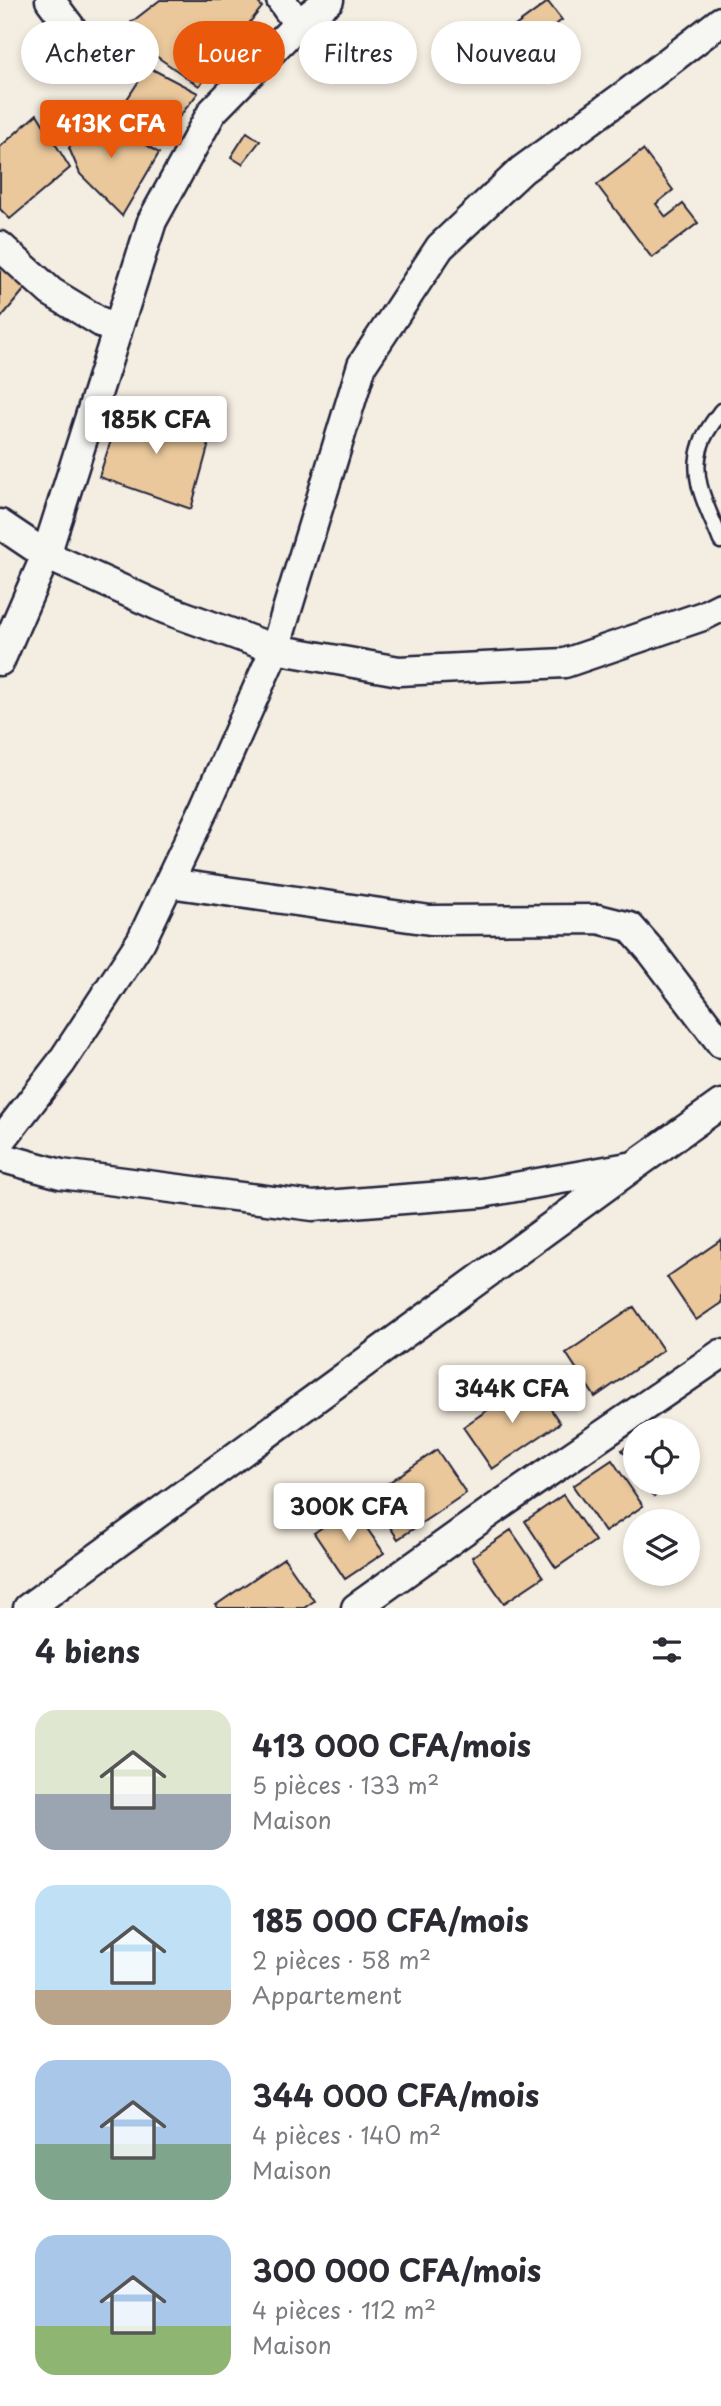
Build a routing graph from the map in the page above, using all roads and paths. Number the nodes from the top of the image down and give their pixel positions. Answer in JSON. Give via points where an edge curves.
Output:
{"nodes":[{"id":1,"x":50,"y":0,"type":"edge"},
{"id":2,"x":281,"y":0,"type":"edge"},
{"id":3,"x":329,"y":0,"type":"edge"},
{"id":4,"x":66,"y":21,"type":"edge"},
{"id":5,"x":721,"y":21,"type":"edge"},
{"id":6,"x":298,"y":24,"type":"junction"},
{"id":7,"x":0,"y":246,"type":"edge"},
{"id":8,"x":117,"y":332,"type":"junction"},
{"id":9,"x":721,"y":411,"type":"edge"},
{"id":10,"x":0,"y":524,"type":"edge"},
{"id":11,"x":721,"y":541,"type":"edge"},
{"id":12,"x":46,"y":555,"type":"junction"},
{"id":13,"x":721,"y":607,"type":"edge"},
{"id":14,"x":275,"y":649,"type":"junction"},
{"id":15,"x":0,"y":661,"type":"edge"},
{"id":16,"x":169,"y":883,"type":"junction"},
{"id":17,"x":721,"y":1043,"type":"edge"},
{"id":18,"x":721,"y":1104,"type":"edge"},
{"id":19,"x":0,"y":1142,"type":"edge"},
{"id":20,"x":0,"y":1157,"type":"edge"},
{"id":21,"x":634,"y":1166,"type":"junction"},
{"id":22,"x":721,"y":1354,"type":"edge"},
{"id":23,"x":28,"y":1608,"type":"edge"},
{"id":24,"x":356,"y":1608,"type":"edge"}],
"edges":[{"from":1,"to":4,"type":"street"},
{"from":2,"to":6,"type":"street"},
{"from":3,"to":6,"type":"street"},
{"from":5,"to":14,"type":"street","via":[[522,170],[440,247],[362,365]]},
{"from":6,"to":8,"type":"street","via":[[212,112],[152,221]]},
{"from":7,"to":8,"type":"street","via":[[51,292]]},
{"from":8,"to":12,"type":"street"},
{"from":9,"to":11,"type":"lane","via":[[701,442],[696,464],[697,480]]},
{"from":10,"to":12,"type":"street"},
{"from":12,"to":14,"type":"street","via":[[165,609]]},
{"from":12,"to":15,"type":"street"},
{"from":13,"to":14,"type":"street","via":[[565,663],[399,671]]},
{"from":14,"to":16,"type":"street"},
{"from":16,"to":17,"type":"street","via":[[430,920],[597,919],[629,928]]},
{"from":16,"to":19,"type":"street","via":[[141,941],[61,1063]]},
{"from":18,"to":21,"type":"street"},
{"from":20,"to":21,"type":"street","via":[[61,1174],[313,1206],[482,1193]]},
{"from":21,"to":23,"type":"street"},
{"from":22,"to":24,"type":"street"}]}
